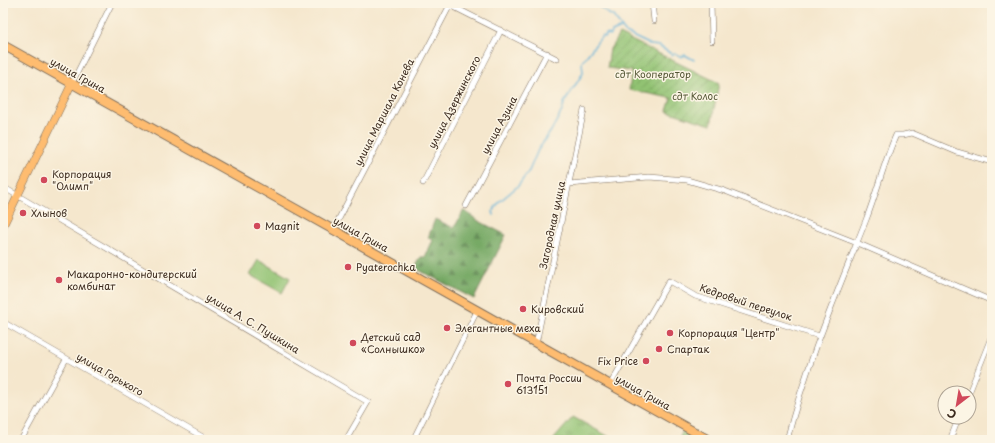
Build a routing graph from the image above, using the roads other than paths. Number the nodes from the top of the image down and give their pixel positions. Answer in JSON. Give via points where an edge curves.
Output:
{"nodes":[{"id":1,"x":112,"y":3,"type":"edge"},
{"id":2,"x":652,"y":3,"type":"edge"},
{"id":3,"x":711,"y":3,"type":"edge"},
{"id":4,"x":451,"y":4,"type":"edge"},
{"id":5,"x":654,"y":21,"type":"dead end"},
{"id":6,"x":502,"y":30,"type":"junction"},
{"id":7,"x":712,"y":41,"type":"dead end"},
{"id":8,"x":3,"y":45,"type":"edge"},
{"id":9,"x":546,"y":53,"type":"junction"},
{"id":10,"x":557,"y":59,"type":"dead end"},
{"id":11,"x":72,"y":83,"type":"junction"},
{"id":12,"x":584,"y":110,"type":"dead end"},
{"id":13,"x":992,"y":162,"type":"edge"},
{"id":14,"x":423,"y":183,"type":"dead end"},
{"id":15,"x":569,"y":184,"type":"junction"},
{"id":16,"x":3,"y":188,"type":"edge"},
{"id":17,"x":18,"y":197,"type":"junction"},
{"id":18,"x":466,"y":206,"type":"dead end"},
{"id":19,"x":3,"y":226,"type":"edge"},
{"id":20,"x":333,"y":230,"type":"junction"},
{"id":21,"x":856,"y":243,"type":"junction"},
{"id":22,"x":669,"y":281,"type":"joint"},
{"id":23,"x":992,"y":301,"type":"edge"},
{"id":24,"x":477,"y":311,"type":"junction"},
{"id":25,"x":3,"y":322,"type":"edge"},
{"id":26,"x":992,"y":335,"type":"edge"},
{"id":27,"x":820,"y":336,"type":"junction"},
{"id":28,"x":536,"y":344,"type":"junction"},
{"id":29,"x":66,"y":359,"type":"junction"},
{"id":30,"x":610,"y":385,"type":"junction"},
{"id":31,"x":972,"y":385,"type":"edge"},
{"id":32,"x":956,"y":425,"type":"edge"},
{"id":33,"x":21,"y":440,"type":"edge"},
{"id":34,"x":208,"y":440,"type":"edge"},
{"id":35,"x":346,"y":440,"type":"edge"},
{"id":36,"x":413,"y":440,"type":"edge"},
{"id":37,"x":709,"y":440,"type":"edge"},
{"id":38,"x":787,"y":440,"type":"edge"},
{"id":39,"x":950,"y":440,"type":"edge"}],
"edges":[{"from":1,"to":11,"type":"street"},
{"from":2,"to":5,"type":"street"},
{"from":3,"to":7,"type":"street"},
{"from":4,"to":6,"type":"street"},
{"from":4,"to":20,"type":"street","name":"улица Маршала Конева"},
{"from":6,"to":9,"type":"street"},
{"from":6,"to":14,"type":"street","name":"улица Дзержинского"},
{"from":8,"to":11,"type":"highway","name":"улица Грина"},
{"from":9,"to":10,"type":"street"},
{"from":9,"to":18,"type":"street","name":"улица Азина"},
{"from":11,"to":17,"type":"main road"},
{"from":11,"to":20,"type":"highway","name":"улица Грина"},
{"from":12,"to":15,"type":"street","name":"Загородная улица"},
{"from":13,"to":21,"type":"street","via":[[957,152],[912,133],[896,135]]},
{"from":15,"to":21,"type":"street","via":[[650,177],[687,180],[725,191]]},
{"from":15,"to":28,"type":"street","name":"Загородная улица"},
{"from":16,"to":17,"type":"street","name":"улица А. С. Пушкина"},
{"from":17,"to":19,"type":"main road"},
{"from":17,"to":35,"type":"street","name":"улица А. С. Пушкина","via":[[368,402]]},
{"from":20,"to":24,"type":"highway","name":"улица Грина"},
{"from":21,"to":23,"type":"street"},
{"from":21,"to":27,"type":"street"},
{"from":22,"to":27,"type":"street","name":"Кедровый переулок","via":[[695,296]]},
{"from":22,"to":30,"type":"street","name":"улица Грина"},
{"from":24,"to":28,"type":"highway","name":"улица Грина"},
{"from":24,"to":36,"type":"street"},
{"from":25,"to":29,"type":"street","name":"улица Горького"},
{"from":26,"to":31,"type":"street"},
{"from":27,"to":38,"type":"street"},
{"from":28,"to":30,"type":"highway","name":"улица Грина"},
{"from":29,"to":33,"type":"street"},
{"from":29,"to":34,"type":"street","name":"улица Горького"},
{"from":30,"to":37,"type":"highway","name":"улица Грина"},
{"from":32,"to":39,"type":"street"}]}
